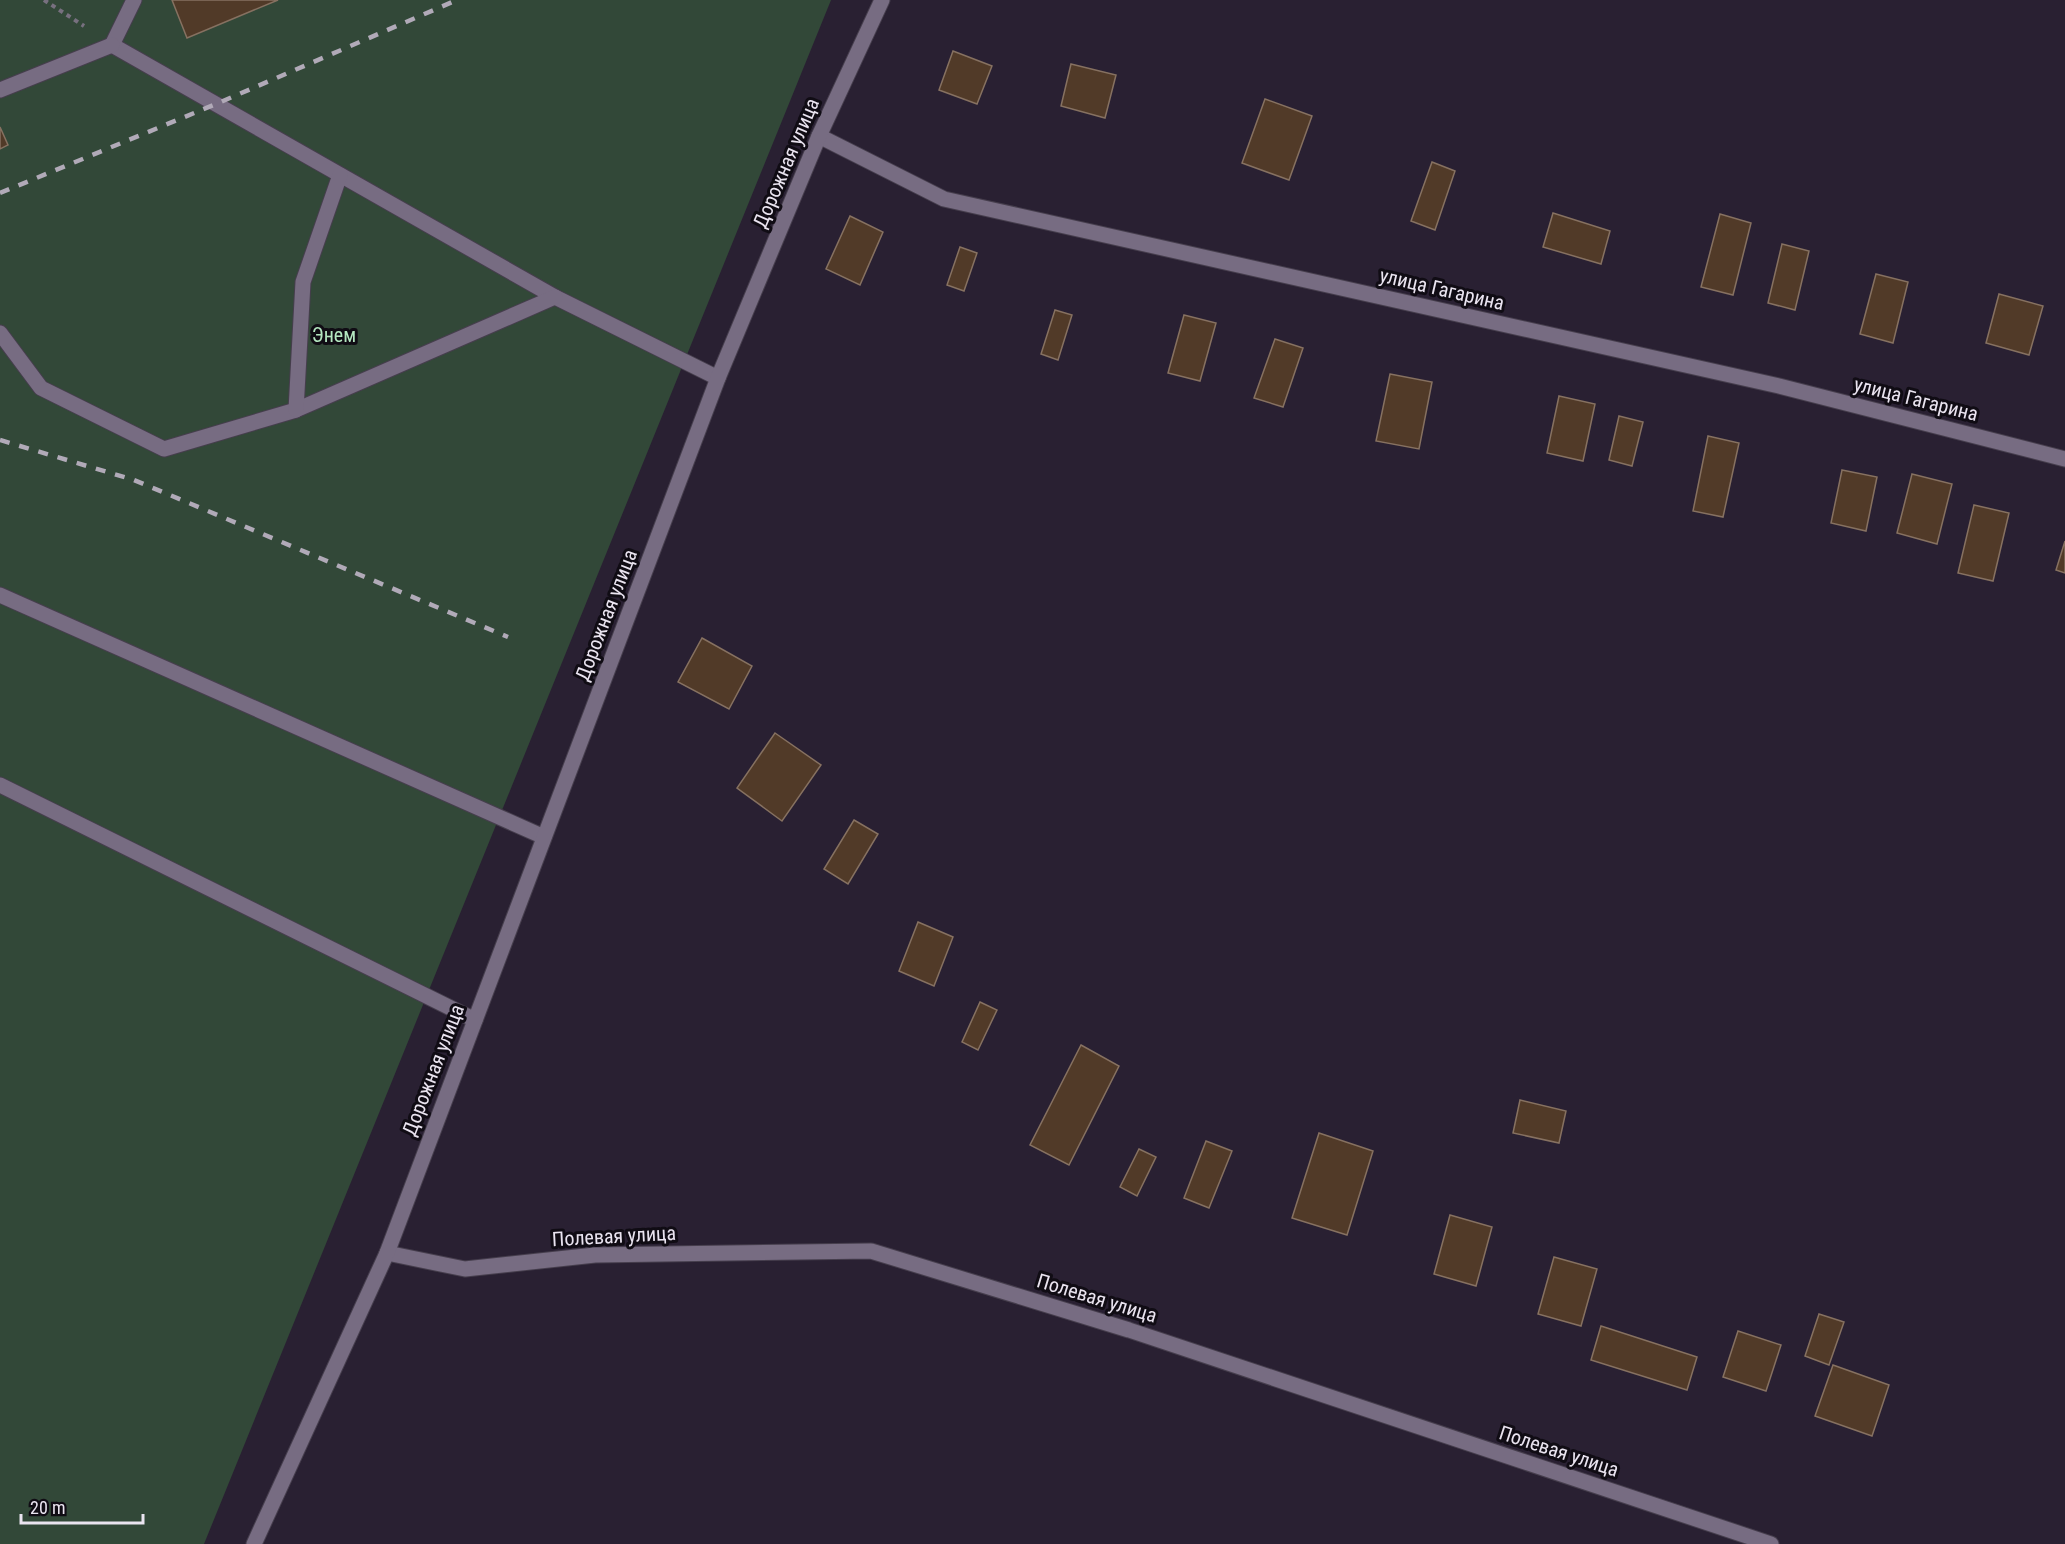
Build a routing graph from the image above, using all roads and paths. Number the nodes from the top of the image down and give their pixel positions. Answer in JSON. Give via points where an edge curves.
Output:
{"nodes":[{"id":1,"x":44,"y":0,"type":"edge"},
{"id":2,"x":134,"y":0,"type":"edge"},
{"id":3,"x":882,"y":0,"type":"edge"},
{"id":4,"x":112,"y":45,"type":"junction"},
{"id":5,"x":0,"y":90,"type":"edge"},
{"id":6,"x":819,"y":136,"type":"junction"},
{"id":7,"x":340,"y":175,"type":"junction"},
{"id":8,"x":555,"y":297,"type":"junction"},
{"id":9,"x":0,"y":333,"type":"edge"},
{"id":10,"x":718,"y":378,"type":"junction"},
{"id":11,"x":296,"y":410,"type":"junction"},
{"id":12,"x":2065,"y":459,"type":"edge"},
{"id":13,"x":0,"y":595,"type":"edge"},
{"id":14,"x":0,"y":785,"type":"edge"},
{"id":15,"x":544,"y":837,"type":"junction"},
{"id":16,"x":475,"y":1020,"type":"junction"},
{"id":17,"x":387,"y":1253,"type":"junction"},
{"id":18,"x":254,"y":1544,"type":"edge"},
{"id":19,"x":1771,"y":1544,"type":"edge"}],
"edges":[{"from":1,"to":4,"type":"path"},
{"from":2,"to":4,"type":"street"},
{"from":3,"to":6,"type":"street","name":"Дорожная улица"},
{"from":4,"to":5,"type":"street"},
{"from":4,"to":7,"type":"street"},
{"from":6,"to":10,"type":"street","name":"Дорожная улица"},
{"from":6,"to":12,"type":"street","name":"улица Гагарина","via":[[944,199],[1779,386]]},
{"from":7,"to":8,"type":"street"},
{"from":7,"to":11,"type":"street","via":[[303,282]]},
{"from":8,"to":10,"type":"street"},
{"from":8,"to":11,"type":"street"},
{"from":9,"to":11,"type":"street","via":[[41,388],[164,449]]},
{"from":10,"to":15,"type":"street","name":"Дорожная улица"},
{"from":13,"to":15,"type":"street"},
{"from":14,"to":16,"type":"street"},
{"from":15,"to":16,"type":"street","name":"Дорожная улица"},
{"from":16,"to":17,"type":"street","name":"Дорожная улица"},
{"from":17,"to":18,"type":"street","name":"Дорожная улица"},
{"from":17,"to":19,"type":"street","name":"Полевая улица","via":[[465,1269],[595,1255],[871,1251],[1129,1330]]}]}
